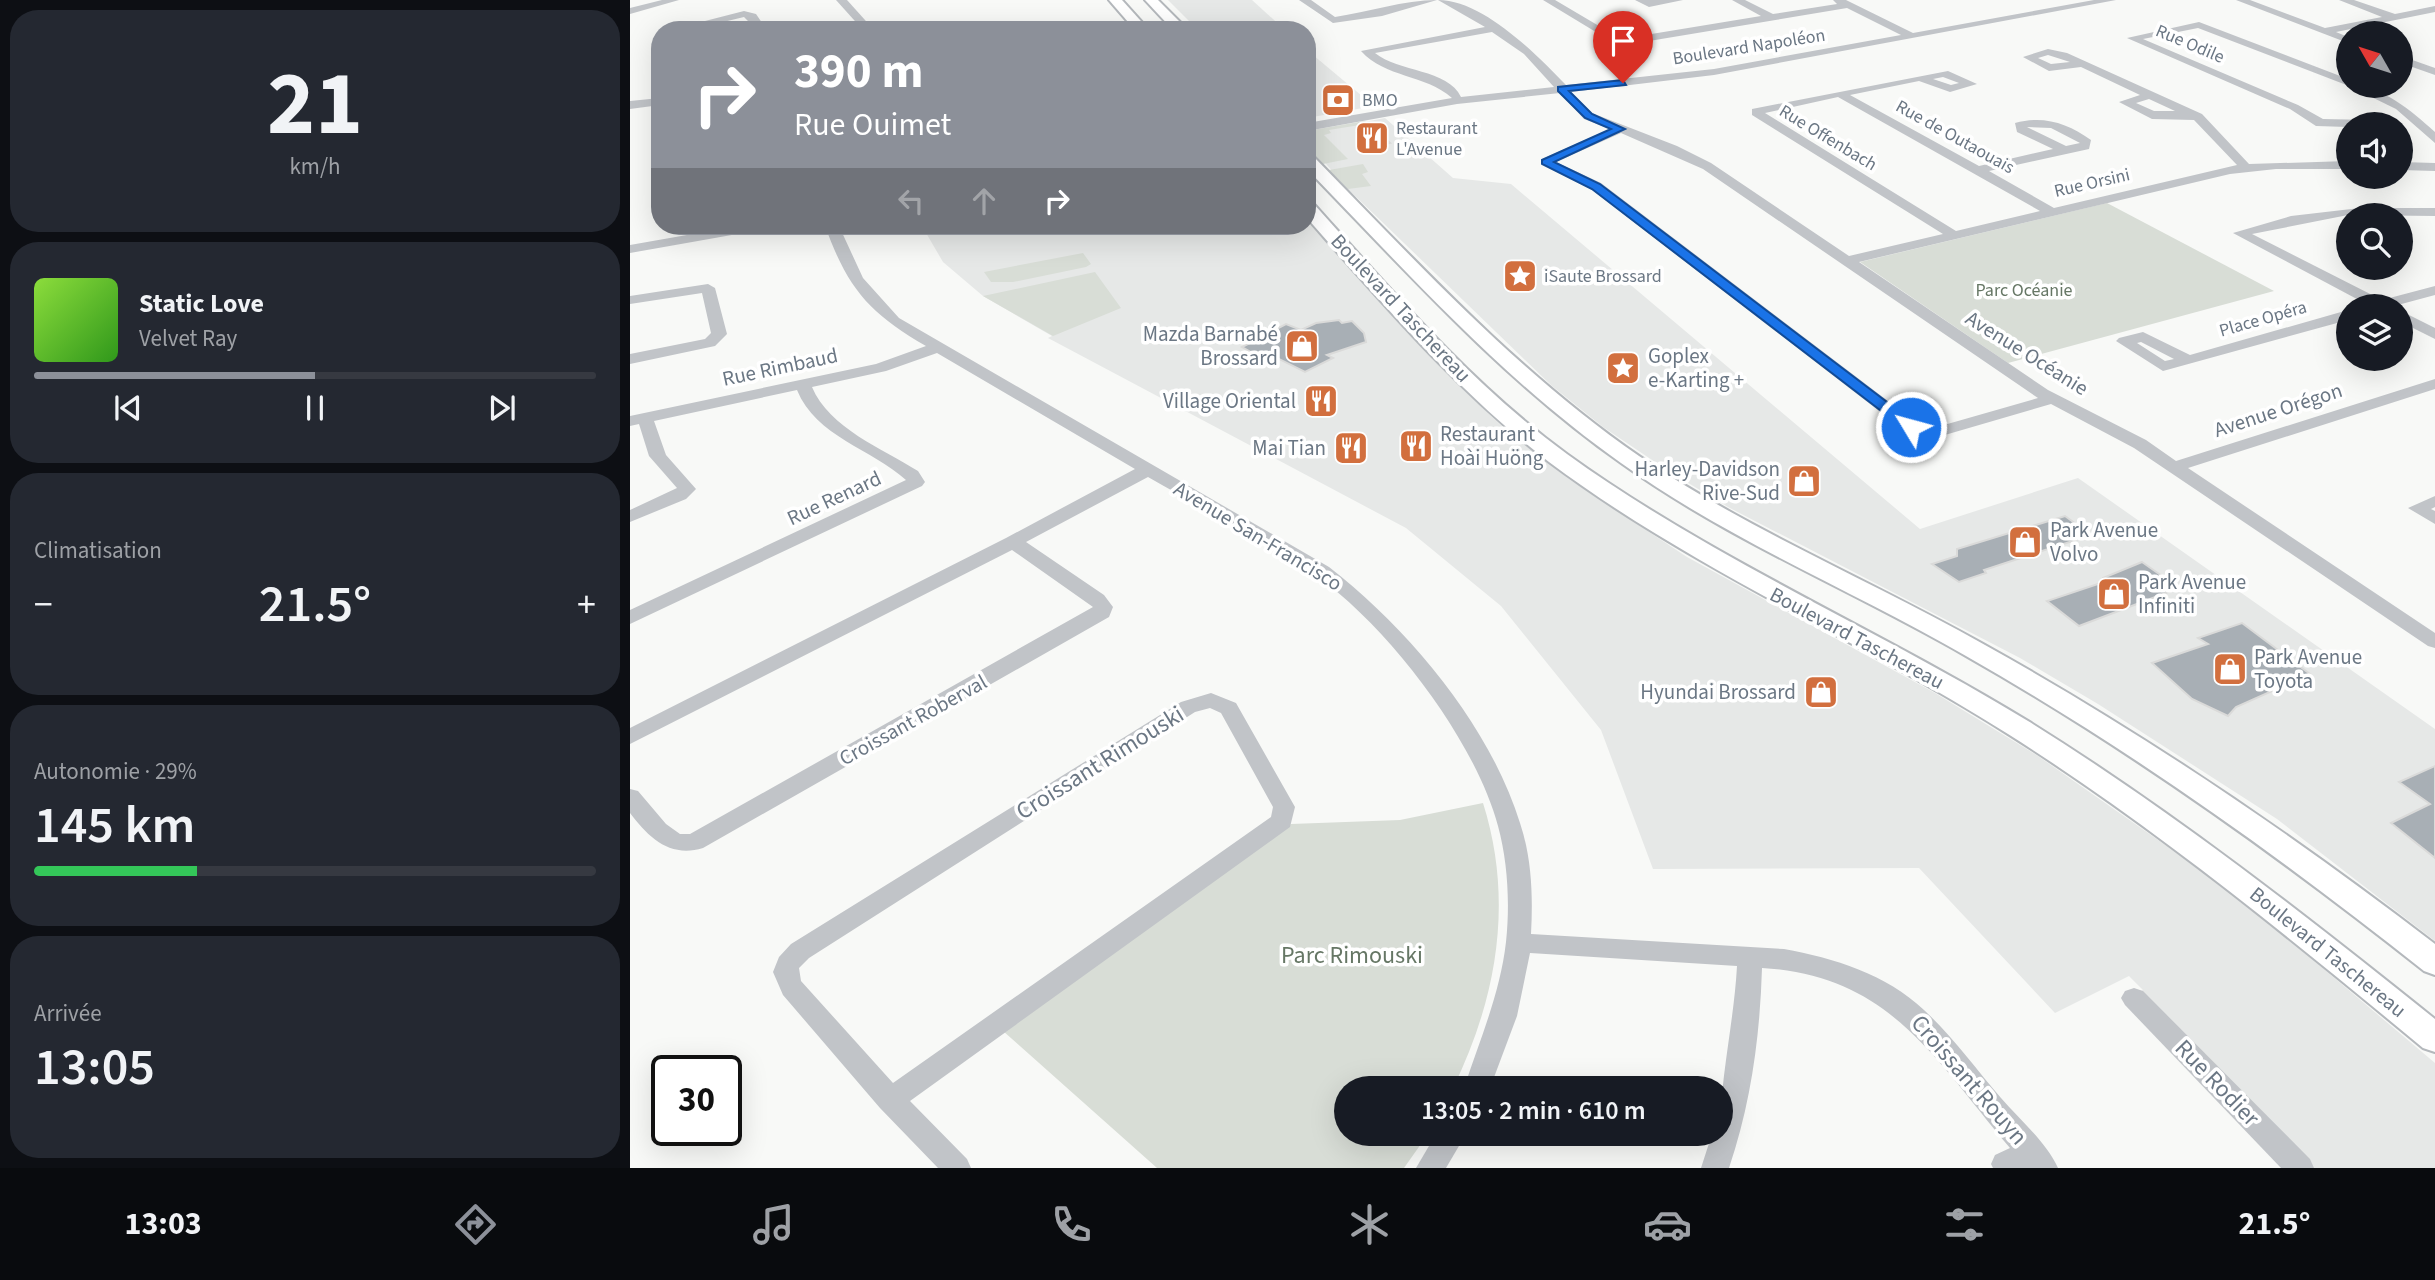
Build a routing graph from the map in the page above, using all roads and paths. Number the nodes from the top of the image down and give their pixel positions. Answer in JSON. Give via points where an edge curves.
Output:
{"nodes":[{"id":1,"x":674,"y":0,"type":"edge"},
{"id":2,"x":841,"y":0,"type":"edge"},
{"id":3,"x":1115,"y":0,"type":"edge"},
{"id":4,"x":1151,"y":0,"type":"edge"},
{"id":5,"x":1304,"y":0,"type":"edge"},
{"id":6,"x":1432,"y":0,"type":"edge"},
{"id":7,"x":1443,"y":0,"type":"edge"},
{"id":8,"x":1548,"y":0,"type":"edge"},
{"id":9,"x":1640,"y":0,"type":"edge"},
{"id":10,"x":1678,"y":0,"type":"edge"},
{"id":11,"x":1737,"y":0,"type":"edge"},
{"id":12,"x":2084,"y":0,"type":"edge"},
{"id":13,"x":2111,"y":0,"type":"edge"},
{"id":14,"x":2241,"y":0,"type":"edge"},
{"id":15,"x":2344,"y":0,"type":"edge"},
{"id":16,"x":2095,"y":1,"type":"edge"},
{"id":17,"x":1842,"y":3,"type":"edge"},
{"id":18,"x":2435,"y":9,"type":"edge"},
{"id":19,"x":630,"y":10,"type":"edge"},
{"id":20,"x":1772,"y":18,"type":"junction"},
{"id":21,"x":2394,"y":18,"type":"junction"},
{"id":22,"x":714,"y":21,"type":"edge"},
{"id":23,"x":756,"y":21,"type":"edge"},
{"id":24,"x":861,"y":21,"type":"edge"},
{"id":25,"x":1134,"y":21,"type":"edge"},
{"id":26,"x":1172,"y":21,"type":"edge"},
{"id":27,"x":1494,"y":28,"type":"junction"},
{"id":28,"x":2326,"y":32,"type":"junction"},
{"id":29,"x":1908,"y":34,"type":"junction"},
{"id":30,"x":2336,"y":36,"type":"edge"},
{"id":31,"x":2082,"y":64,"type":"dead end"},
{"id":32,"x":2413,"y":64,"type":"edge"},
{"id":33,"x":2435,"y":72,"type":"edge"},
{"id":34,"x":1921,"y":78,"type":"dead end"},
{"id":35,"x":2336,"y":78,"type":"edge"},
{"id":36,"x":1559,"y":87,"type":"junction"},
{"id":37,"x":1840,"y":94,"type":"junction"},
{"id":38,"x":2151,"y":95,"type":"junction"},
{"id":39,"x":1456,"y":96,"type":"junction"},
{"id":40,"x":2381,"y":98,"type":"edge"},
{"id":41,"x":651,"y":102,"type":"edge"},
{"id":42,"x":630,"y":105,"type":"edge"},
{"id":43,"x":1366,"y":113,"type":"junction"},
{"id":44,"x":2191,"y":114,"type":"junction"},
{"id":45,"x":1316,"y":119,"type":"edge"},
{"id":46,"x":2336,"y":122,"type":"edge"},
{"id":47,"x":2413,"y":125,"type":"edge"},
{"id":48,"x":2421,"y":125,"type":"junction"},
{"id":49,"x":1316,"y":126,"type":"edge"},
{"id":50,"x":1642,"y":126,"type":"dead end"},
{"id":51,"x":1624,"y":131,"type":"junction"},
{"id":52,"x":2435,"y":139,"type":"edge"},
{"id":53,"x":2064,"y":150,"type":"dead end"},
{"id":54,"x":2336,"y":165,"type":"edge"},
{"id":55,"x":2413,"y":166,"type":"edge"},
{"id":56,"x":2245,"y":167,"type":"junction"},
{"id":57,"x":2435,"y":167,"type":"edge"},
{"id":58,"x":1316,"y":168,"type":"edge"},
{"id":59,"x":1978,"y":170,"type":"junction"},
{"id":60,"x":2052,"y":212,"type":"junction"},
{"id":61,"x":2333,"y":212,"type":"junction"},
{"id":62,"x":2336,"y":212,"type":"edge"},
{"id":63,"x":2413,"y":212,"type":"edge"},
{"id":64,"x":2435,"y":212,"type":"edge"},
{"id":65,"x":2336,"y":214,"type":"edge"},
{"id":66,"x":1316,"y":217,"type":"edge"},
{"id":67,"x":659,"y":235,"type":"edge"},
{"id":68,"x":709,"y":235,"type":"edge"},
{"id":69,"x":835,"y":235,"type":"edge"},
{"id":70,"x":1955,"y":236,"type":"junction"},
{"id":71,"x":630,"y":240,"type":"edge"},
{"id":72,"x":630,"y":249,"type":"edge"},
{"id":73,"x":1847,"y":261,"type":"junction"},
{"id":74,"x":2435,"y":290,"type":"edge"},
{"id":75,"x":2357,"y":294,"type":"edge"},
{"id":76,"x":2413,"y":296,"type":"edge"},
{"id":77,"x":630,"y":300,"type":"edge"},
{"id":78,"x":2336,"y":318,"type":"edge"},
{"id":79,"x":2413,"y":322,"type":"edge"},
{"id":80,"x":2435,"y":334,"type":"edge"},
{"id":81,"x":936,"y":348,"type":"junction"},
{"id":82,"x":630,"y":359,"type":"edge"},
{"id":83,"x":2188,"y":360,"type":"dead end"},
{"id":84,"x":803,"y":384,"type":"junction"},
{"id":85,"x":2435,"y":384,"type":"edge"},
{"id":86,"x":2051,"y":399,"type":"junction"},
{"id":87,"x":638,"y":419,"type":"edge"},
{"id":88,"x":2174,"y":467,"type":"junction"},
{"id":89,"x":1147,"y":470,"type":"junction"},
{"id":90,"x":2435,"y":501,"type":"edge"},
{"id":91,"x":630,"y":517,"type":"edge"},
{"id":92,"x":2435,"y":519,"type":"edge"},
{"id":93,"x":1013,"y":542,"type":"junction"},
{"id":94,"x":630,"y":618,"type":"edge"},
{"id":95,"x":2435,"y":642,"type":"edge"},
{"id":96,"x":630,"y":737,"type":"edge"},
{"id":97,"x":630,"y":797,"type":"edge"},
{"id":98,"x":1519,"y":943,"type":"junction"},
{"id":99,"x":1750,"y":956,"type":"junction"},
{"id":100,"x":2435,"y":962,"type":"edge"},
{"id":101,"x":2134,"y":998,"type":"dead end"},
{"id":102,"x":2435,"y":1038,"type":"edge"},
{"id":103,"x":1482,"y":1076,"type":"edge"},
{"id":104,"x":890,"y":1100,"type":"junction"},
{"id":105,"x":1444,"y":1146,"type":"edge"},
{"id":106,"x":2038,"y":1160,"type":"edge"},
{"id":107,"x":2005,"y":1164,"type":"dead end"},
{"id":108,"x":957,"y":1168,"type":"edge"},
{"id":109,"x":1430,"y":1168,"type":"edge"},
{"id":110,"x":1715,"y":1168,"type":"edge"},
{"id":111,"x":2300,"y":1168,"type":"edge"}],
"edges":[{"from":1,"to":19,"type":"street"},
{"from":2,"to":24,"type":"street"},
{"from":3,"to":25,"type":"main road"},
{"from":4,"to":26,"type":"main road"},
{"from":5,"to":6,"type":"street","via":[[1333,20]]},
{"from":7,"to":27,"type":"street","name":"Avenue Océanie"},
{"from":8,"to":20,"type":"street","via":[[1619,43]]},
{"from":9,"to":10,"type":"street","via":[[1649,4]]},
{"from":11,"to":20,"type":"street"},
{"from":12,"to":29,"type":"street","name":"Boulevard Napoléon"},
{"from":13,"to":16,"type":"street","name":"Boulevard Napoléon"},
{"from":14,"to":28,"type":"street"},
{"from":15,"to":21,"type":"street"},
{"from":16,"to":29,"type":"street","name":"Boulevard Napoléon"},
{"from":17,"to":20,"type":"street"},
{"from":17,"to":29,"type":"street"},
{"from":18,"to":21,"type":"street"},
{"from":21,"to":28,"type":"street"},
{"from":22,"to":23,"type":"street","via":[[744,14]]},
{"from":27,"to":36,"type":"street","name":"Avenue Océanie","via":[[1528,52]]},
{"from":27,"to":39,"type":"street","via":[[1366,51],[1386,66],[1438,80]]},
{"from":28,"to":30,"type":"street"},
{"from":29,"to":36,"type":"street","name":"Boulevard Napoléon","via":[[1714,72]]},
{"from":31,"to":38,"type":"street"},
{"from":32,"to":33,"type":"street"},
{"from":34,"to":37,"type":"street","name":"Rue Offenbach"},
{"from":35,"to":46,"type":"street","name":"Rue Odile","via":[[2199,25],[2132,38],[2294,107],[2314,121]]},
{"from":36,"to":39,"type":"street","name":"Boulevard Napoléon"},
{"from":36,"to":43,"type":"street","name":"Boulevard Napoléon"},
{"from":36,"to":51,"type":"street","name":"Avenue Océanie","via":[[1588,116]]},
{"from":37,"to":59,"type":"street","name":"Rue de Outaouais"},
{"from":37,"to":70,"type":"street","name":"Rue Offenbach","via":[[1756,113]]},
{"from":38,"to":44,"type":"street"},
{"from":38,"to":44,"type":"street","via":[[2125,102],[2152,115]]},
{"from":39,"to":43,"type":"street","name":"Boulevard Napoléon"},
{"from":40,"to":48,"type":"street"},
{"from":41,"to":42,"type":"street"},
{"from":43,"to":45,"type":"street","name":"Boulevard Napoléon"},
{"from":43,"to":49,"type":"street","name":"Boulevard Napoléon"},
{"from":44,"to":56,"type":"street","via":[[2211,128]]},
{"from":47,"to":48,"type":"street"},
{"from":48,"to":52,"type":"street"},
{"from":50,"to":51,"type":"street"},
{"from":51,"to":73,"type":"street","name":"Avenue Océanie","via":[[1707,166]]},
{"from":51,"to":86,"type":"street","via":[[1546,162],[1596,186],[1911,427],[1938,432]]},
{"from":53,"to":59,"type":"street"},
{"from":54,"to":56,"type":"street","name":"Rue Orsini"},
{"from":55,"to":57,"type":"street"},
{"from":56,"to":60,"type":"street","name":"Rue Orsini"},
{"from":58,"to":100,"type":"main road","name":"Boulevard Taschereau","via":[[1522,375],[1607,443],[1760,539],[1971,647],[2105,725],[2283,846]]},
{"from":59,"to":60,"type":"street","name":"Rue de Outaouais"},
{"from":60,"to":70,"type":"street","name":"Rue Orsini"},
{"from":61,"to":62,"type":"street"},
{"from":61,"to":65,"type":"street"},
{"from":61,"to":75,"type":"street","via":[[2240,233]]},
{"from":63,"to":64,"type":"street"},
{"from":66,"to":102,"type":"main road","name":"Boulevard Taschereau","via":[[1472,384],[1557,457],[1707,556],[1938,680],[2091,775],[2248,887]]},
{"from":67,"to":71,"type":"street"},
{"from":68,"to":72,"type":"street"},
{"from":69,"to":81,"type":"street","name":"Avenue San-Francisco","via":[[846,266],[867,296],[894,321]]},
{"from":70,"to":73,"type":"street","name":"Rue Orsini"},
{"from":73,"to":86,"type":"street","name":"Avenue Océanie"},
{"from":74,"to":76,"type":"street"},
{"from":77,"to":82,"type":"street","via":[[708,288],[719,334],[710,343]]},
{"from":78,"to":83,"type":"street","name":"Place Opéra"},
{"from":79,"to":80,"type":"street"},
{"from":81,"to":84,"type":"street","name":"Rue Rimbaud","via":[[900,362]]},
{"from":81,"to":89,"type":"street","name":"Avenue San-Francisco"},
{"from":84,"to":87,"type":"street","name":"Rue Rimbaud"},
{"from":84,"to":94,"type":"street","name":"Rue Renard","via":[[816,410],[916,482]]},
{"from":85,"to":88,"type":"street","name":"Avenue Orégon"},
{"from":86,"to":88,"type":"street","name":"Avenue Océanie","via":[[2126,435]]},
{"from":87,"to":91,"type":"street","via":[[658,456],[688,489]]},
{"from":88,"to":95,"type":"street","name":"Avenue Océanie"},
{"from":89,"to":93,"type":"street"},
{"from":89,"to":98,"type":"street","name":"Avenue San-Francisco","via":[[1322,571],[1367,607],[1408,650],[1472,741],[1497,789],[1517,864]]},
{"from":90,"to":92,"type":"street","via":[[2417,508]]},
{"from":93,"to":96,"type":"street"},
{"from":93,"to":97,"type":"street","name":"Croissant Roberval","via":[[1097,599],[1102,613],[695,842],[678,844],[666,838]]},
{"from":98,"to":99,"type":"street","name":"Croissant Rouyn"},
{"from":98,"to":103,"type":"street","name":"Avenue San-Francisco","via":[[1503,1024]]},
{"from":99,"to":106,"type":"street","name":"Croissant Rouyn","via":[[1821,966],[1862,981],[1899,1003],[1936,1038]]},
{"from":99,"to":110,"type":"street","via":[[1742,1063]]},
{"from":101,"to":111,"type":"street","name":"Rue Rodier"},
{"from":104,"to":104,"type":"street","name":"Croissant Rimouski","via":[[792,988],[785,974],[787,964],[800,951],[1188,707],[1211,700],[1229,708],[1284,807],[1282,821]]},
{"from":104,"to":108,"type":"street","name":"Croissant Rimouski"},
{"from":105,"to":109,"type":"street"},
{"from":106,"to":107,"type":"street","name":"Croissant Rouyn"}]}
